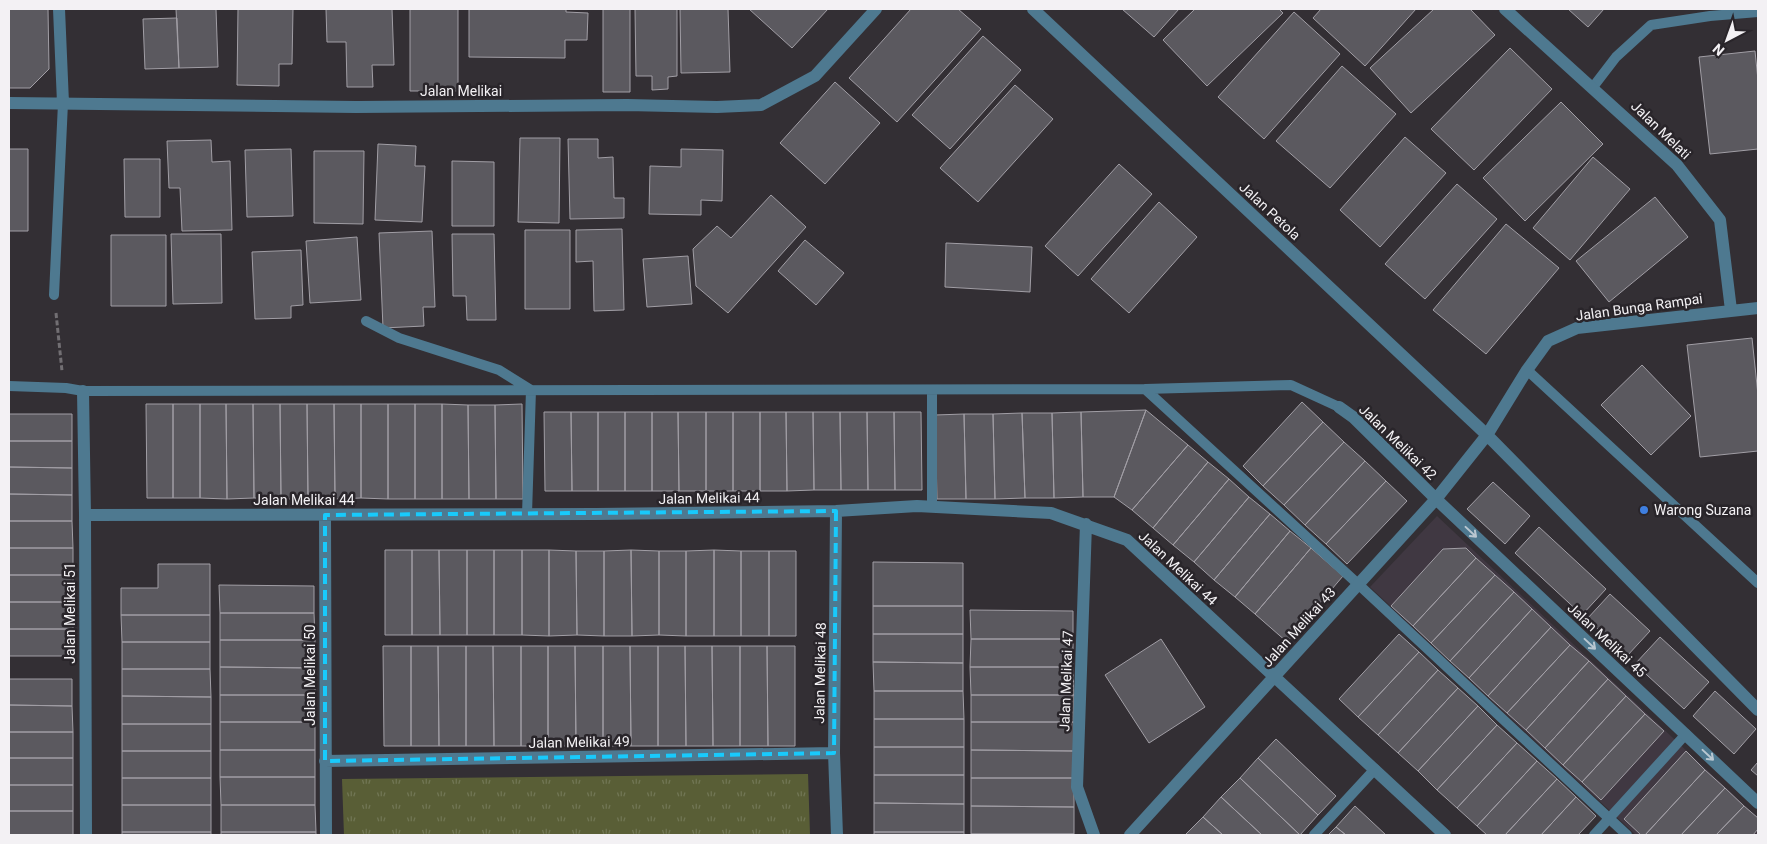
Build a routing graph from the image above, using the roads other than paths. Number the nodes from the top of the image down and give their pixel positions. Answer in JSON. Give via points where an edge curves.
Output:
{"nodes":[{"id":1,"x":59,"y":9,"type":"edge"},
{"id":2,"x":876,"y":9,"type":"edge"},
{"id":3,"x":1032,"y":9,"type":"edge"},
{"id":4,"x":1505,"y":9,"type":"edge"},
{"id":5,"x":1758,"y":12,"type":"edge"},
{"id":6,"x":1593,"y":88,"type":"junction"},
{"id":7,"x":9,"y":103,"type":"edge"},
{"id":8,"x":64,"y":103,"type":"junction"},
{"id":9,"x":54,"y":295,"type":"road end"},
{"id":10,"x":1758,"y":308,"type":"edge"},
{"id":11,"x":1731,"y":310,"type":"junction"},
{"id":12,"x":366,"y":321,"type":"dead end"},
{"id":13,"x":1527,"y":370,"type":"junction"},
{"id":14,"x":9,"y":386,"type":"edge"},
{"id":15,"x":1145,"y":389,"type":"junction"},
{"id":16,"x":531,"y":390,"type":"junction"},
{"id":17,"x":932,"y":390,"type":"junction"},
{"id":18,"x":82,"y":391,"type":"junction"},
{"id":19,"x":1339,"y":407,"type":"joint"},
{"id":20,"x":1487,"y":435,"type":"junction"},
{"id":21,"x":1436,"y":499,"type":"junction"},
{"id":22,"x":932,"y":507,"type":"junction"},
{"id":23,"x":836,"y":511,"type":"junction"},
{"id":24,"x":527,"y":514,"type":"junction"},
{"id":25,"x":85,"y":515,"type":"junction"},
{"id":26,"x":325,"y":515,"type":"junction"},
{"id":27,"x":1086,"y":524,"type":"junction"},
{"id":28,"x":1758,"y":583,"type":"edge"},
{"id":29,"x":1358,"y":584,"type":"junction"},
{"id":30,"x":1273,"y":677,"type":"junction"},
{"id":31,"x":1758,"y":710,"type":"edge"},
{"id":32,"x":1686,"y":734,"type":"junction"},
{"id":33,"x":834,"y":753,"type":"junction"},
{"id":34,"x":326,"y":760,"type":"junction"},
{"id":35,"x":1375,"y":769,"type":"junction"},
{"id":36,"x":1758,"y":803,"type":"edge"},
{"id":37,"x":1609,"y":818,"type":"junction"},
{"id":38,"x":86,"y":835,"type":"edge"},
{"id":39,"x":326,"y":835,"type":"edge"},
{"id":40,"x":837,"y":835,"type":"edge"},
{"id":41,"x":1094,"y":835,"type":"edge"},
{"id":42,"x":1130,"y":835,"type":"edge"},
{"id":43,"x":1314,"y":835,"type":"edge"},
{"id":44,"x":1445,"y":835,"type":"edge"},
{"id":45,"x":1594,"y":835,"type":"edge"},
{"id":46,"x":1627,"y":835,"type":"edge"}],
"edges":[{"from":1,"to":8,"type":"street"},
{"from":2,"to":8,"type":"street","name":"Jalan Melikai","via":[[816,76],[761,106],[356,107]]},
{"from":3,"to":20,"type":"street","name":"Jalan Petola"},
{"from":4,"to":6,"type":"street","name":"Jalan Melati"},
{"from":5,"to":6,"type":"lane","via":[[1651,26],[1616,57]]},
{"from":6,"to":11,"type":"street","name":"Jalan Melati","via":[[1677,165],[1720,220]]},
{"from":7,"to":8,"type":"street","name":"Jalan Melikai"},
{"from":8,"to":9,"type":"lane"},
{"from":10,"to":11,"type":"street","name":"Jalan Bunga Rampai"},
{"from":11,"to":13,"type":"street","name":"Jalan Bunga Rampai","via":[[1577,328],[1548,341]]},
{"from":12,"to":16,"type":"lane","via":[[399,338],[499,370]]},
{"from":13,"to":20,"type":"street","name":"Jalan Bunga Rampai"},
{"from":13,"to":28,"type":"lane"},
{"from":14,"to":18,"type":"lane"},
{"from":15,"to":17,"type":"lane"},
{"from":15,"to":19,"type":"lane","via":[[1291,385]]},
{"from":15,"to":29,"type":"lane"},
{"from":16,"to":17,"type":"lane"},
{"from":16,"to":18,"type":"lane"},
{"from":16,"to":24,"type":"lane"},
{"from":17,"to":22,"type":"lane"},
{"from":18,"to":25,"type":"street","name":"Jalan Melikai 51"},
{"from":19,"to":21,"type":"street","name":"Jalan Melikai 42"},
{"from":20,"to":21,"type":"street","name":"Jalan Melikai 43"},
{"from":20,"to":31,"type":"street","name":"Jalan Petola"},
{"from":21,"to":29,"type":"street","name":"Jalan Melikai 43"},
{"from":21,"to":32,"type":"street","name":"Jalan Melikai 45","one_way":true},
{"from":22,"to":23,"type":"street","name":"Jalan Melikai 44"},
{"from":22,"to":27,"type":"street","name":"Jalan Melikai 44","via":[[1051,513]]},
{"from":23,"to":24,"type":"street","name":"Jalan Melikai 44"},
{"from":23,"to":33,"type":"street","name":"Jalan Melikai 48"},
{"from":24,"to":26,"type":"street","name":"Jalan Melikai 44"},
{"from":25,"to":26,"type":"street","name":"Jalan Melikai 44"},
{"from":25,"to":38,"type":"street","name":"Jalan Melikai 51"},
{"from":26,"to":34,"type":"street","name":"Jalan Melikai 50"},
{"from":27,"to":30,"type":"street","name":"Jalan Melikai 44","via":[[1128,540]]},
{"from":27,"to":41,"type":"street","name":"Jalan Melikai 47","via":[[1078,787]]},
{"from":29,"to":30,"type":"street","name":"Jalan Melikai 43"},
{"from":29,"to":37,"type":"lane"},
{"from":30,"to":35,"type":"street"},
{"from":30,"to":42,"type":"street","name":"Jalan Melikai 43"},
{"from":32,"to":36,"type":"street","name":"Jalan Melikai 45","one_way":true},
{"from":32,"to":37,"type":"lane"},
{"from":33,"to":34,"type":"street","name":"Jalan Melikai 49"},
{"from":33,"to":40,"type":"street","name":"Jalan Melikai 48"},
{"from":34,"to":39,"type":"street","name":"Jalan Melikai 50"},
{"from":35,"to":43,"type":"lane"},
{"from":35,"to":44,"type":"street"},
{"from":37,"to":45,"type":"lane"},
{"from":37,"to":46,"type":"lane"}]}
